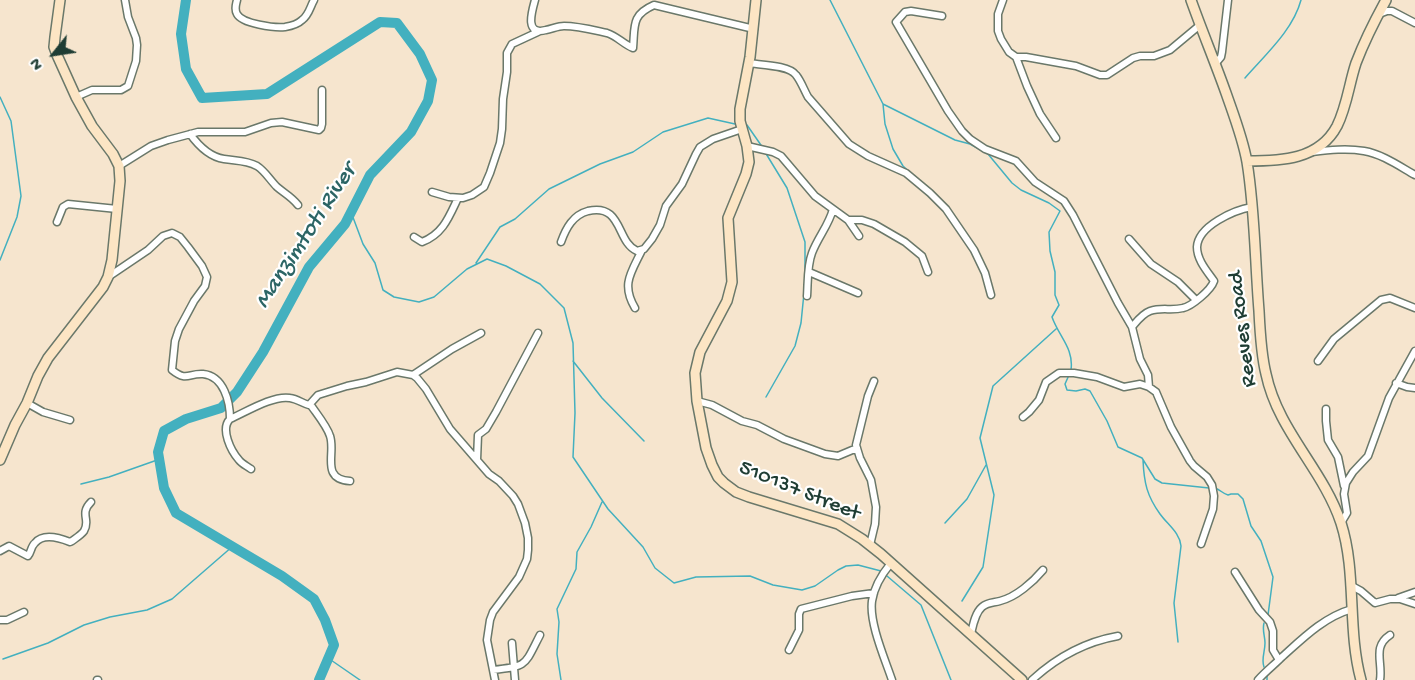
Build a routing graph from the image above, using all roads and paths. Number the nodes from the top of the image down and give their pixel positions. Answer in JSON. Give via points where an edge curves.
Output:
{"nodes":[{"id":1,"x":60,"y":0,"type":"edge"},
{"id":2,"x":125,"y":0,"type":"edge"},
{"id":3,"x":237,"y":0,"type":"edge"},
{"id":4,"x":314,"y":0,"type":"edge"},
{"id":5,"x":536,"y":0,"type":"edge"},
{"id":6,"x":756,"y":0,"type":"edge"},
{"id":7,"x":1003,"y":0,"type":"edge"},
{"id":8,"x":1191,"y":0,"type":"edge"},
{"id":9,"x":1228,"y":0,"type":"edge"},
{"id":10,"x":1386,"y":0,"type":"edge"},
{"id":11,"x":1379,"y":15,"type":"junction"},
{"id":12,"x":942,"y":16,"type":"dead end"},
{"id":13,"x":1415,"y":23,"type":"edge"},
{"id":14,"x":1200,"y":25,"type":"junction"},
{"id":15,"x":754,"y":29,"type":"junction"},
{"id":16,"x":540,"y":31,"type":"junction"},
{"id":17,"x":1019,"y":57,"type":"junction"},
{"id":18,"x":748,"y":63,"type":"junction"},
{"id":19,"x":1215,"y":64,"type":"junction"},
{"id":20,"x":322,"y":90,"type":"dead end"},
{"id":21,"x":76,"y":97,"type":"junction"},
{"id":22,"x":742,"y":129,"type":"junction"},
{"id":23,"x":190,"y":134,"type":"junction"},
{"id":24,"x":1056,"y":138,"type":"dead end"},
{"id":25,"x":747,"y":146,"type":"junction"},
{"id":26,"x":1311,"y":152,"type":"junction"},
{"id":27,"x":1247,"y":161,"type":"junction"},
{"id":28,"x":119,"y":166,"type":"junction"},
{"id":29,"x":1415,"y":175,"type":"edge"},
{"id":30,"x":432,"y":192,"type":"dead end"},
{"id":31,"x":458,"y":198,"type":"junction"},
{"id":32,"x":298,"y":205,"type":"dead end"},
{"id":33,"x":1252,"y":207,"type":"junction"},
{"id":34,"x":832,"y":208,"type":"junction"},
{"id":35,"x":117,"y":209,"type":"junction"},
{"id":36,"x":848,"y":220,"type":"junction"},
{"id":37,"x":57,"y":222,"type":"dead end"},
{"id":38,"x":859,"y":236,"type":"dead end"},
{"id":39,"x":414,"y":237,"type":"dead end"},
{"id":40,"x":1129,"y":239,"type":"dead end"},
{"id":41,"x":561,"y":242,"type":"dead end"},
{"id":42,"x":642,"y":250,"type":"junction"},
{"id":43,"x":809,"y":272,"type":"junction"},
{"id":44,"x":928,"y":272,"type":"dead end"},
{"id":45,"x":108,"y":277,"type":"junction"},
{"id":46,"x":858,"y":293,"type":"dead end"},
{"id":47,"x":992,"y":295,"type":"dead end"},
{"id":48,"x":807,"y":296,"type":"dead end"},
{"id":49,"x":1196,"y":300,"type":"junction"},
{"id":50,"x":635,"y":308,"type":"dead end"},
{"id":51,"x":1415,"y":308,"type":"edge"},
{"id":52,"x":1132,"y":327,"type":"junction"},
{"id":53,"x":481,"y":333,"type":"dead end"},
{"id":54,"x":538,"y":333,"type":"dead end"},
{"id":55,"x":1415,"y":351,"type":"edge"},
{"id":56,"x":1318,"y":361,"type":"dead end"},
{"id":57,"x":413,"y":375,"type":"junction"},
{"id":58,"x":874,"y":381,"type":"dead end"},
{"id":59,"x":1396,"y":383,"type":"junction"},
{"id":60,"x":1149,"y":387,"type":"junction"},
{"id":61,"x":1415,"y":388,"type":"edge"},
{"id":62,"x":697,"y":401,"type":"junction"},
{"id":63,"x":27,"y":403,"type":"junction"},
{"id":64,"x":310,"y":404,"type":"junction"},
{"id":65,"x":1326,"y":409,"type":"dead end"},
{"id":66,"x":1023,"y":417,"type":"dead end"},
{"id":67,"x":230,"y":419,"type":"junction"},
{"id":68,"x":70,"y":420,"type":"dead end"},
{"id":69,"x":857,"y":448,"type":"junction"},
{"id":70,"x":0,"y":460,"type":"edge"},
{"id":71,"x":477,"y":460,"type":"junction"},
{"id":72,"x":251,"y":469,"type":"dead end"},
{"id":73,"x":350,"y":481,"type":"dead end"},
{"id":74,"x":1345,"y":486,"type":"junction"},
{"id":75,"x":91,"y":502,"type":"dead end"},
{"id":76,"x":1341,"y":524,"type":"junction"},
{"id":77,"x":1201,"y":544,"type":"dead end"},
{"id":78,"x":870,"y":545,"type":"junction"},
{"id":79,"x":0,"y":551,"type":"edge"},
{"id":80,"x":891,"y":563,"type":"junction"},
{"id":81,"x":1043,"y":570,"type":"dead end"},
{"id":82,"x":1235,"y":572,"type":"dead end"},
{"id":83,"x":1350,"y":585,"type":"junction"},
{"id":84,"x":1415,"y":592,"type":"edge"},
{"id":85,"x":874,"y":593,"type":"junction"},
{"id":86,"x":1395,"y":599,"type":"junction"},
{"id":87,"x":1415,"y":604,"type":"edge"},
{"id":88,"x":1352,"y":609,"type":"junction"},
{"id":89,"x":24,"y":612,"type":"dead end"},
{"id":90,"x":0,"y":620,"type":"edge"},
{"id":91,"x":971,"y":634,"type":"junction"},
{"id":92,"x":540,"y":635,"type":"dead end"},
{"id":93,"x":1390,"y":635,"type":"dead end"},
{"id":94,"x":1118,"y":636,"type":"dead end"},
{"id":95,"x":512,"y":643,"type":"dead end"},
{"id":96,"x":789,"y":650,"type":"dead end"},
{"id":97,"x":1279,"y":660,"type":"junction"},
{"id":98,"x":514,"y":668,"type":"junction"},
{"id":99,"x":493,"y":670,"type":"junction"},
{"id":100,"x":495,"y":680,"type":"edge"},
{"id":101,"x":515,"y":680,"type":"edge"},
{"id":102,"x":892,"y":680,"type":"edge"},
{"id":103,"x":1022,"y":680,"type":"edge"},
{"id":104,"x":1032,"y":680,"type":"edge"},
{"id":105,"x":1258,"y":680,"type":"edge"},
{"id":106,"x":1361,"y":680,"type":"edge"},
{"id":107,"x":1380,"y":680,"type":"edge"}],
"edges":[{"from":1,"to":21,"type":"street","via":[[54,46]]},
{"from":2,"to":21,"type":"street","via":[[137,45],[128,86],[124,90],[92,90]]},
{"from":3,"to":4,"type":"street","via":[[235,9],[242,19],[285,27],[305,18]]},
{"from":5,"to":16,"type":"street","via":[[531,20],[532,27]]},
{"from":6,"to":15,"type":"street","name":"510137 Street"},
{"from":7,"to":17,"type":"street","via":[[998,31],[1009,52]]},
{"from":8,"to":14,"type":"street","name":"Reeves Road"},
{"from":9,"to":19,"type":"street","via":[[1221,57]]},
{"from":10,"to":11,"type":"street"},
{"from":11,"to":13,"type":"street","via":[[1392,11]]},
{"from":11,"to":26,"type":"street","via":[[1356,64],[1338,124]]},
{"from":12,"to":52,"type":"street","via":[[911,11],[896,21],[962,131],[985,149],[1016,161],[1035,182],[1064,201]]},
{"from":14,"to":17,"type":"street","via":[[1170,50],[1133,58],[1107,75]]},
{"from":14,"to":19,"type":"street","name":"Reeves Road"},
{"from":15,"to":16,"type":"street","via":[[654,5],[636,18],[633,48],[613,34],[565,26]]},
{"from":15,"to":18,"type":"street","name":"510137 Street"},
{"from":16,"to":31,"type":"street","via":[[509,47],[500,143],[490,173],[484,187]]},
{"from":17,"to":24,"type":"street","via":[[1027,86]]},
{"from":18,"to":22,"type":"street","name":"510137 Street","via":[[740,109]]},
{"from":18,"to":47,"type":"street","via":[[793,71],[808,97],[849,144],[906,172],[930,193],[974,250]]},
{"from":19,"to":27,"type":"street","name":"Reeves Road"},
{"from":20,"to":23,"type":"street","via":[[319,130],[282,122],[245,132]]},
{"from":21,"to":28,"type":"street"},
{"from":22,"to":25,"type":"street","name":"510137 Street"},
{"from":22,"to":42,"type":"street","via":[[700,147],[666,206],[656,232]]},
{"from":23,"to":28,"type":"street","via":[[151,146]]},
{"from":23,"to":32,"type":"street","via":[[216,157],[257,166]]},
{"from":25,"to":34,"type":"street","via":[[781,156],[809,190]]},
{"from":25,"to":62,"type":"street","name":"510137 Street","via":[[748,167],[728,218],[732,282],[696,365]]},
{"from":26,"to":27,"type":"street","via":[[1285,159]]},
{"from":26,"to":29,"type":"street","via":[[1366,151]]},
{"from":27,"to":33,"type":"street","name":"Reeves Road"},
{"from":28,"to":35,"type":"street"},
{"from":30,"to":31,"type":"street"},
{"from":31,"to":39,"type":"street","via":[[441,230],[422,242]]},
{"from":33,"to":49,"type":"street","via":[[1224,217],[1199,239],[1199,256],[1214,283]]},
{"from":33,"to":76,"type":"street","name":"Reeves Road","via":[[1262,346],[1269,388],[1278,413],[1322,482]]},
{"from":34,"to":36,"type":"street"},
{"from":34,"to":43,"type":"street","via":[[828,225],[811,256]]},
{"from":35,"to":37,"type":"street","via":[[68,204]]},
{"from":35,"to":45,"type":"street"},
{"from":36,"to":38,"type":"street"},
{"from":36,"to":44,"type":"street","via":[[874,224],[905,242],[922,256]]},
{"from":40,"to":49,"type":"street","via":[[1151,264]]},
{"from":41,"to":42,"type":"street","via":[[580,214],[602,211],[617,222],[631,248]]},
{"from":42,"to":50,"type":"street","via":[[627,286]]},
{"from":43,"to":46,"type":"street"},
{"from":43,"to":48,"type":"street"},
{"from":45,"to":63,"type":"street","via":[[48,358]]},
{"from":45,"to":67,"type":"street","via":[[165,235],[180,237],[207,277],[179,329],[172,369],[185,377],[201,374],[219,381]]},
{"from":49,"to":52,"type":"street","via":[[1182,309],[1150,311]]},
{"from":51,"to":56,"type":"street","via":[[1390,298],[1381,300],[1334,339]]},
{"from":52,"to":60,"type":"street"},
{"from":53,"to":57,"type":"street"},
{"from":54,"to":71,"type":"street","via":[[496,412],[478,435]]},
{"from":55,"to":59,"type":"street"},
{"from":57,"to":64,"type":"street","via":[[397,372],[347,386],[318,395]]},
{"from":57,"to":71,"type":"street"},
{"from":58,"to":69,"type":"street"},
{"from":59,"to":61,"type":"street"},
{"from":59,"to":74,"type":"street","via":[[1368,456]]},
{"from":60,"to":66,"type":"street","via":[[1124,387],[1097,377],[1059,373],[1046,382],[1039,400]]},
{"from":60,"to":77,"type":"street","via":[[1156,392],[1190,461],[1212,485],[1213,509]]},
{"from":62,"to":69,"type":"street","via":[[825,454],[838,456]]},
{"from":62,"to":78,"type":"street","name":"510137 Street","via":[[709,457],[724,483],[749,497],[837,524]]},
{"from":63,"to":68,"type":"street"},
{"from":63,"to":70,"type":"street"},
{"from":64,"to":67,"type":"street","via":[[293,398],[271,400]]},
{"from":64,"to":73,"type":"street","via":[[331,437],[334,475]]},
{"from":65,"to":74,"type":"street","via":[[1328,440],[1338,457]]},
{"from":67,"to":72,"type":"street","via":[[226,426],[231,446]]},
{"from":69,"to":78,"type":"street","via":[[871,480],[876,507]]},
{"from":71,"to":99,"type":"street","via":[[518,504],[528,538],[527,559],[519,577],[490,620],[487,640]]},
{"from":74,"to":76,"type":"street","via":[[1347,513]]},
{"from":75,"to":79,"type":"street","via":[[84,513],[84,530],[70,542],[51,537],[38,540],[28,556],[9,546]]},
{"from":76,"to":83,"type":"street","name":"Reeves Road"},
{"from":78,"to":80,"type":"street","name":"510137 Street"},
{"from":80,"to":85,"type":"street"},
{"from":80,"to":91,"type":"street","name":"510137 Street"},
{"from":81,"to":91,"type":"street","via":[[1017,593],[982,607]]},
{"from":82,"to":97,"type":"street","via":[[1270,622],[1273,650]]},
{"from":83,"to":86,"type":"street","via":[[1375,603]]},
{"from":83,"to":88,"type":"street","name":"Reeves Road"},
{"from":84,"to":86,"type":"street"},
{"from":85,"to":96,"type":"street","via":[[801,609],[800,630]]},
{"from":85,"to":102,"type":"street","via":[[873,616]]},
{"from":86,"to":87,"type":"street"},
{"from":88,"to":97,"type":"street","via":[[1322,623]]},
{"from":88,"to":106,"type":"street","name":"Reeves Road"},
{"from":89,"to":90,"type":"street"},
{"from":91,"to":103,"type":"street","name":"510137 Street"},
{"from":92,"to":98,"type":"street","via":[[527,661]]},
{"from":93,"to":107,"type":"street","via":[[1381,643]]},
{"from":94,"to":104,"type":"street","via":[[1074,650]]},
{"from":95,"to":98,"type":"street"},
{"from":97,"to":105,"type":"street"},
{"from":98,"to":99,"type":"street"},
{"from":98,"to":101,"type":"street"},
{"from":99,"to":100,"type":"street"}]}
